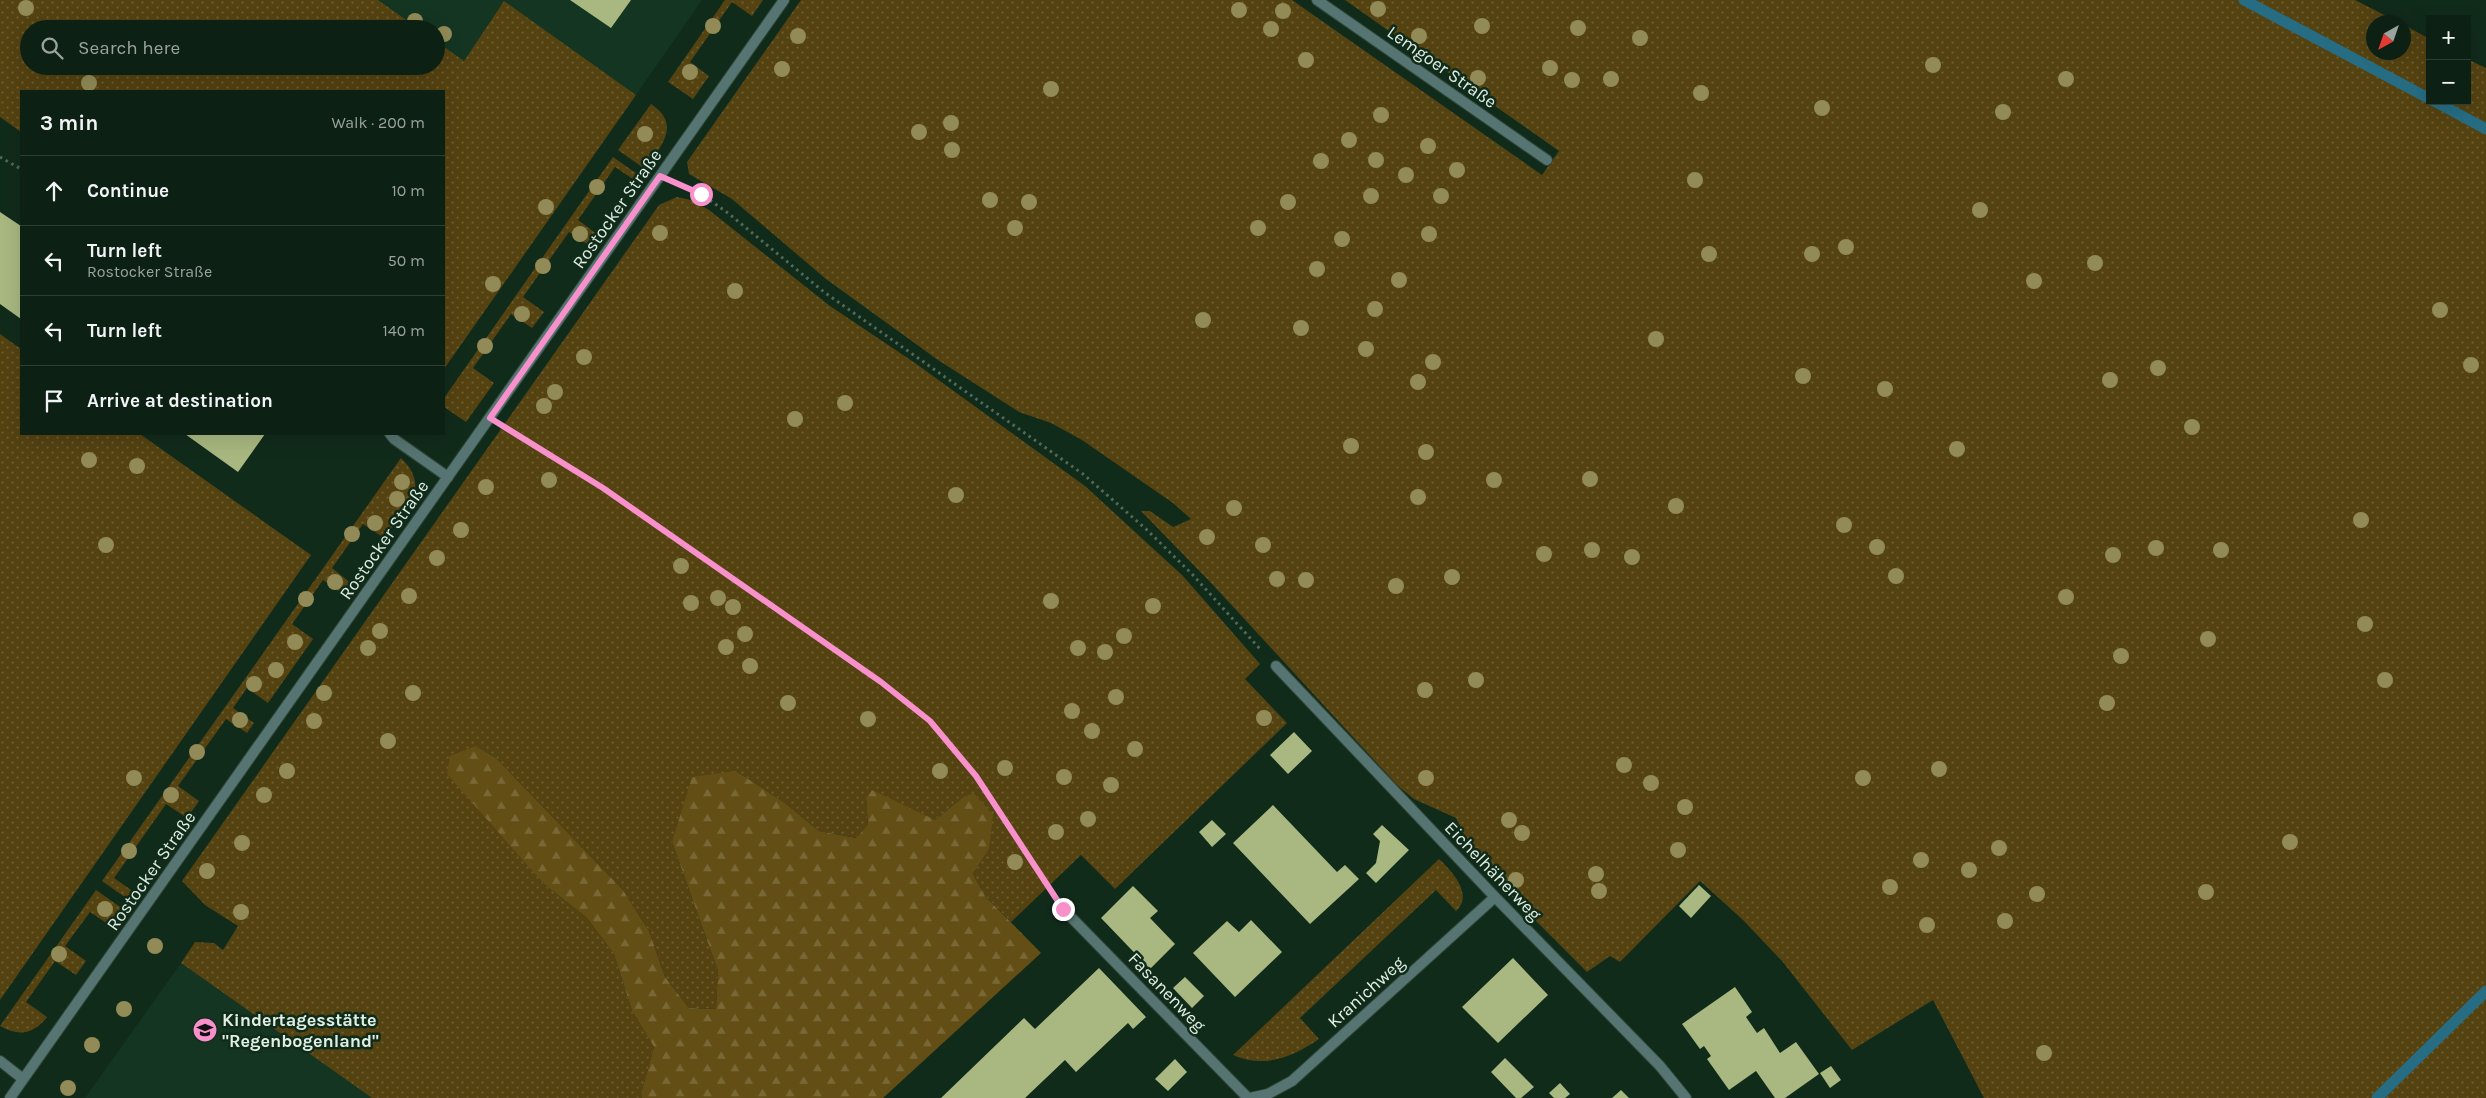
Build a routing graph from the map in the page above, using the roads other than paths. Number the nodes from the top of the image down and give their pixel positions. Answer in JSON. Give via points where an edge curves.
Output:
{"nodes":[{"id":1,"x":784,"y":0,"type":"edge"},
{"id":2,"x":1318,"y":0,"type":"edge"},
{"id":3,"x":1547,"y":160,"type":"dead end"},
{"id":4,"x":391,"y":435,"type":"edge"},
{"id":5,"x":448,"y":477,"type":"junction"},
{"id":6,"x":1276,"y":666,"type":"road end"},
{"id":7,"x":1495,"y":897,"type":"junction"},
{"id":8,"x":1063,"y":909,"type":"road end"},
{"id":9,"x":0,"y":1061,"type":"edge"},
{"id":10,"x":23,"y":1079,"type":"junction"},
{"id":11,"x":10,"y":1098,"type":"edge"},
{"id":12,"x":1249,"y":1098,"type":"edge"},
{"id":13,"x":1686,"y":1098,"type":"edge"}],
"edges":[{"from":1,"to":5,"type":"street","name":"Rostocker Straße"},
{"from":2,"to":3,"type":"street","name":"Lemgoer Straße"},
{"from":4,"to":5,"type":"street"},
{"from":5,"to":10,"type":"street","name":"Rostocker Straße"},
{"from":6,"to":7,"type":"street","name":"Eichelhäherweg"},
{"from":7,"to":12,"type":"street","name":"Kranichweg","via":[[1292,1081],[1268,1094]]},
{"from":7,"to":13,"type":"street","name":"Eichelhäherweg","via":[[1660,1066]]},
{"from":8,"to":12,"type":"street","name":"Fasanenweg"},
{"from":9,"to":10,"type":"street"},
{"from":10,"to":11,"type":"street","name":"Rostocker Straße"}]}
